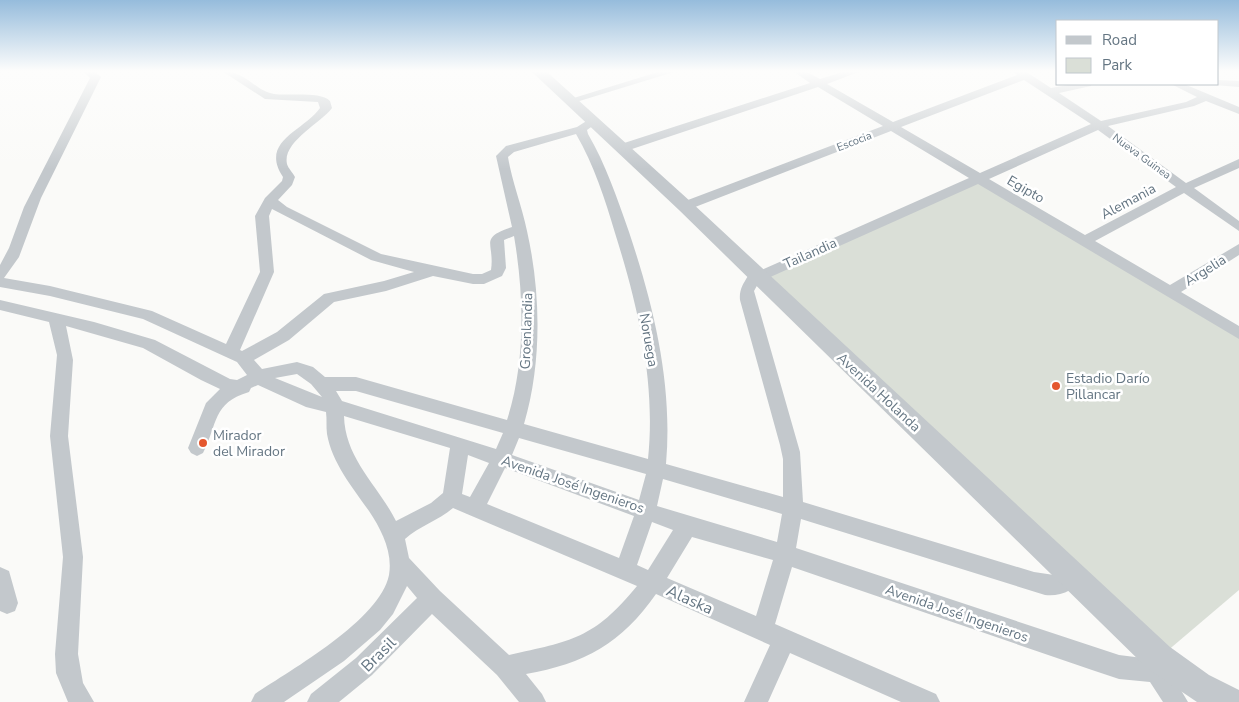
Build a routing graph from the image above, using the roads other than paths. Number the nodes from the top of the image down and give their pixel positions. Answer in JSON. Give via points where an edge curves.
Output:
{"nodes":[{"id":1,"x":84,"y":104,"type":"edge"},
{"id":2,"x":325,"y":104,"type":"edge"},
{"id":3,"x":571,"y":104,"type":"edge"},
{"id":4,"x":758,"y":104,"type":"edge"},
{"id":5,"x":853,"y":104,"type":"edge"},
{"id":6,"x":946,"y":104,"type":"edge"},
{"id":7,"x":1066,"y":104,"type":"edge"},
{"id":8,"x":1191,"y":104,"type":"edge"},
{"id":9,"x":1222,"y":104,"type":"edge"},
{"id":10,"x":1239,"y":111,"type":"edge"},
{"id":11,"x":586,"y":125,"type":"junction"},
{"id":12,"x":1099,"y":125,"type":"junction"},
{"id":13,"x":891,"y":126,"type":"junction"},
{"id":14,"x":622,"y":148,"type":"junction"},
{"id":15,"x":1239,"y":163,"type":"edge"},
{"id":16,"x":978,"y":178,"type":"junction"},
{"id":17,"x":1185,"y":188,"type":"junction"},
{"id":18,"x":270,"y":201,"type":"junction"},
{"id":19,"x":685,"y":206,"type":"junction"},
{"id":20,"x":1239,"y":227,"type":"edge"},
{"id":21,"x":520,"y":229,"type":"junction"},
{"id":22,"x":1084,"y":241,"type":"junction"},
{"id":23,"x":1239,"y":248,"type":"edge"},
{"id":24,"x":432,"y":271,"type":"junction"},
{"id":25,"x":0,"y":274,"type":"edge"},
{"id":26,"x":757,"y":276,"type":"junction"},
{"id":27,"x":0,"y":282,"type":"edge"},
{"id":28,"x":1171,"y":291,"type":"junction"},
{"id":29,"x":0,"y":306,"type":"edge"},
{"id":30,"x":56,"y":319,"type":"junction"},
{"id":31,"x":1239,"y":333,"type":"edge"},
{"id":32,"x":236,"y":355,"type":"junction"},
{"id":33,"x":258,"y":378,"type":"junction"},
{"id":34,"x":319,"y":384,"type":"junction"},
{"id":35,"x":239,"y":387,"type":"junction"},
{"id":36,"x":277,"y":388,"type":"junction"},
{"id":37,"x":334,"y":406,"type":"junction"},
{"id":38,"x":513,"y":430,"type":"junction"},
{"id":39,"x":460,"y":444,"type":"junction"},
{"id":40,"x":198,"y":448,"type":"dead end"},
{"id":41,"x":502,"y":459,"type":"junction"},
{"id":42,"x":656,"y":470,"type":"junction"},
{"id":43,"x":451,"y":498,"type":"junction"},
{"id":44,"x":474,"y":508,"type":"junction"},
{"id":45,"x":794,"y":508,"type":"junction"},
{"id":46,"x":646,"y":510,"type":"junction"},
{"id":47,"x":687,"y":526,"type":"junction"},
{"id":48,"x":393,"y":537,"type":"junction"},
{"id":49,"x":784,"y":554,"type":"junction"},
{"id":50,"x":400,"y":563,"type":"junction"},
{"id":51,"x":624,"y":570,"type":"junction"},
{"id":52,"x":1072,"y":576,"type":"junction"},
{"id":53,"x":0,"y":577,"type":"edge"},
{"id":54,"x":652,"y":582,"type":"junction"},
{"id":55,"x":432,"y":600,"type":"junction"},
{"id":56,"x":7,"y":603,"type":"dead end"},
{"id":57,"x":762,"y":630,"type":"junction"},
{"id":58,"x":1133,"y":634,"type":"junction"},
{"id":59,"x":784,"y":640,"type":"junction"},
{"id":60,"x":505,"y":667,"type":"junction"},
{"id":61,"x":1157,"y":671,"type":"junction"},
{"id":62,"x":82,"y":702,"type":"edge"},
{"id":63,"x":263,"y":702,"type":"edge"},
{"id":64,"x":319,"y":702,"type":"edge"},
{"id":65,"x":534,"y":702,"type":"edge"},
{"id":66,"x":756,"y":702,"type":"edge"},
{"id":67,"x":928,"y":702,"type":"edge"},
{"id":68,"x":1176,"y":702,"type":"edge"},
{"id":69,"x":1228,"y":702,"type":"edge"}],
"edges":[{"from":1,"to":25,"type":"street","via":[[34,198],[14,252]]},
{"from":2,"to":18,"type":"street","via":[[324,112],[286,145],[281,165],[289,177],[288,182]]},
{"from":3,"to":11,"type":"street","name":"Avenida Holanda"},
{"from":4,"to":14,"type":"street"},
{"from":5,"to":13,"type":"street","name":"Egipto"},
{"from":6,"to":13,"type":"street","name":"Escocia"},
{"from":7,"to":12,"type":"street","name":"Nueva Guinea"},
{"from":8,"to":12,"type":"street","name":"Tailandia"},
{"from":9,"to":10,"type":"street"},
{"from":11,"to":14,"type":"street","name":"Avenida Holanda"},
{"from":11,"to":21,"type":"street","name":"Groenlandia","via":[[510,149],[502,156]]},
{"from":11,"to":42,"type":"street","name":"Noruega","via":[[622,233],[648,327],[658,404]]},
{"from":12,"to":16,"type":"street","name":"Tailandia"},
{"from":12,"to":17,"type":"street","name":"Nueva Guinea"},
{"from":13,"to":16,"type":"street","name":"Egipto"},
{"from":13,"to":19,"type":"street","name":"Escocia"},
{"from":14,"to":19,"type":"street","name":"Avenida Holanda"},
{"from":15,"to":17,"type":"street","name":"Alemania"},
{"from":16,"to":22,"type":"street","name":"Egipto"},
{"from":16,"to":26,"type":"street","name":"Tailandia"},
{"from":17,"to":20,"type":"street","name":"Nueva Guinea"},
{"from":17,"to":22,"type":"street","name":"Alemania"},
{"from":18,"to":24,"type":"street","via":[[376,257]]},
{"from":18,"to":32,"type":"street","via":[[262,216],[267,272]]},
{"from":19,"to":26,"type":"street","name":"Avenida Holanda"},
{"from":21,"to":24,"type":"street","via":[[499,236],[499,268],[492,276],[473,279]]},
{"from":21,"to":38,"type":"street","name":"Groenlandia","via":[[529,308],[521,400]]},
{"from":22,"to":28,"type":"street","name":"Egipto"},
{"from":23,"to":28,"type":"street","name":"Argelia"},
{"from":24,"to":32,"type":"street","via":[[386,286],[329,298],[283,336]]},
{"from":26,"to":45,"type":"street","via":[[749,285],[748,300],[792,458]]},
{"from":26,"to":52,"type":"street","name":"Avenida Holanda"},
{"from":27,"to":32,"type":"street","name":"Avenida José Ingenieros","via":[[147,315]]},
{"from":28,"to":31,"type":"street","name":"Egipto"},
{"from":29,"to":30,"type":"street"},
{"from":30,"to":35,"type":"street","via":[[149,344],[198,371]]},
{"from":30,"to":62,"type":"street","via":[[65,358],[58,412],[73,555],[73,585],[66,622],[68,669],[73,689]]},
{"from":32,"to":33,"type":"street","name":"Avenida José Ingenieros"},
{"from":33,"to":34,"type":"street","via":[[299,368]]},
{"from":33,"to":35,"type":"street"},
{"from":33,"to":36,"type":"street","name":"Avenida José Ingenieros"},
{"from":34,"to":37,"type":"street","via":[[332,398]]},
{"from":34,"to":38,"type":"street","via":[[356,384]]},
{"from":35,"to":36,"type":"street"},
{"from":35,"to":40,"type":"street","via":[[216,402]]},
{"from":36,"to":37,"type":"street","name":"Avenida José Ingenieros","via":[[312,402]]},
{"from":37,"to":39,"type":"street","name":"Avenida José Ingenieros"},
{"from":37,"to":48,"type":"street","via":[[336,436],[346,461],[389,524]]},
{"from":38,"to":41,"type":"street","name":"Groenlandia"},
{"from":38,"to":42,"type":"street"},
{"from":39,"to":41,"type":"street","name":"Avenida José Ingenieros"},
{"from":39,"to":43,"type":"street"},
{"from":41,"to":44,"type":"street","name":"Groenlandia"},
{"from":41,"to":46,"type":"street","name":"Avenida José Ingenieros"},
{"from":42,"to":45,"type":"street"},
{"from":42,"to":46,"type":"street","name":"Noruega"},
{"from":43,"to":44,"type":"street","name":"Alaska"},
{"from":43,"to":48,"type":"street","via":[[438,509],[407,524]]},
{"from":44,"to":51,"type":"street","name":"Alaska"},
{"from":45,"to":49,"type":"street"},
{"from":45,"to":52,"type":"street","via":[[1034,582],[1062,584]]},
{"from":46,"to":47,"type":"street","name":"Avenida José Ingenieros"},
{"from":46,"to":51,"type":"street","name":"Noruega"},
{"from":47,"to":49,"type":"street","name":"Avenida José Ingenieros"},
{"from":47,"to":54,"type":"street"},
{"from":48,"to":50,"type":"street"},
{"from":49,"to":57,"type":"street","via":[[773,603]]},
{"from":49,"to":61,"type":"street","name":"Avenida José Ingenieros","via":[[1092,659],[1119,667]]},
{"from":50,"to":55,"type":"street"},
{"from":50,"to":63,"type":"street","via":[[395,591],[376,620]]},
{"from":51,"to":54,"type":"street","name":"Alaska"},
{"from":52,"to":58,"type":"street","name":"Avenida Holanda"},
{"from":53,"to":56,"type":"street"},
{"from":54,"to":57,"type":"street","name":"Alaska"},
{"from":54,"to":60,"type":"street","via":[[622,618],[583,648]]},
{"from":55,"to":60,"type":"street"},
{"from":55,"to":64,"type":"street","name":"Brasil","via":[[367,666]]},
{"from":57,"to":59,"type":"street","name":"Alaska"},
{"from":58,"to":61,"type":"street"},
{"from":58,"to":69,"type":"street","name":"Avenida Holanda","via":[[1198,686]]},
{"from":59,"to":66,"type":"street"},
{"from":59,"to":67,"type":"street","name":"Alaska"},
{"from":60,"to":65,"type":"street"},
{"from":61,"to":68,"type":"street"}]}
